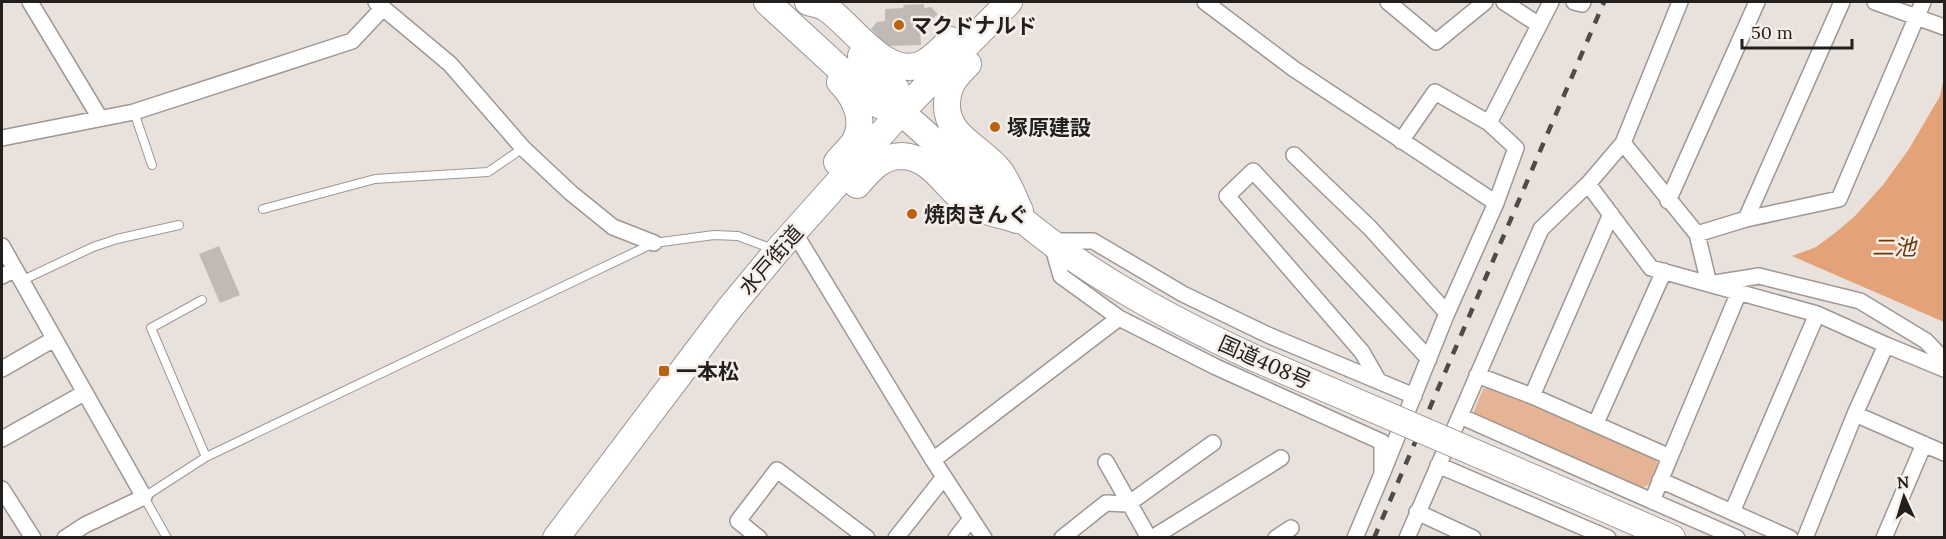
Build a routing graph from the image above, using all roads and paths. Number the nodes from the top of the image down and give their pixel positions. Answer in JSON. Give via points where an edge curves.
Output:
{"nodes":[{"id":1,"x":30,"y":2,"type":"edge"},
{"id":2,"x":803,"y":2,"type":"edge"},
{"id":3,"x":808,"y":2,"type":"edge"},
{"id":4,"x":1205,"y":2,"type":"edge"},
{"id":5,"x":1388,"y":2,"type":"edge"},
{"id":6,"x":1485,"y":2,"type":"edge"},
{"id":7,"x":1504,"y":2,"type":"edge"},
{"id":8,"x":1551,"y":2,"type":"edge"},
{"id":9,"x":1574,"y":2,"type":"edge"},
{"id":10,"x":1583,"y":2,"type":"edge"},
{"id":11,"x":1680,"y":2,"type":"edge"},
{"id":12,"x":1757,"y":2,"type":"edge"},
{"id":13,"x":1842,"y":2,"type":"edge"},
{"id":14,"x":1875,"y":2,"type":"edge"},
{"id":15,"x":1923,"y":2,"type":"edge"},
{"id":16,"x":379,"y":5,"type":"edge"},
{"id":17,"x":772,"y":6,"type":"edge"},
{"id":18,"x":998,"y":7,"type":"edge"},
{"id":19,"x":1916,"y":18,"type":"junction"},
{"id":20,"x":1539,"y":26,"type":"junction"},
{"id":21,"x":1944,"y":27,"type":"edge"},
{"id":22,"x":134,"y":112,"type":"junction"},
{"id":23,"x":901,"y":112,"type":"junction"},
{"id":24,"x":100,"y":118,"type":"junction"},
{"id":25,"x":1488,"y":123,"type":"junction"},
{"id":26,"x":2,"y":138,"type":"edge"},
{"id":27,"x":1401,"y":141,"type":"junction"},
{"id":28,"x":1623,"y":143,"type":"junction"},
{"id":29,"x":523,"y":148,"type":"junction"},
{"id":30,"x":1294,"y":155,"type":"dead end"},
{"id":31,"x":152,"y":165,"type":"dead end"},
{"id":32,"x":1588,"y":184,"type":"junction"},
{"id":33,"x":1668,"y":201,"type":"junction"},
{"id":34,"x":1496,"y":203,"type":"junction"},
{"id":35,"x":263,"y":209,"type":"dead end"},
{"id":36,"x":812,"y":211,"type":"junction"},
{"id":37,"x":1611,"y":214,"type":"junction"},
{"id":38,"x":1746,"y":219,"type":"junction"},
{"id":39,"x":1026,"y":222,"type":"junction"},
{"id":40,"x":179,"y":225,"type":"dead end"},
{"id":41,"x":794,"y":232,"type":"junction"},
{"id":42,"x":1697,"y":234,"type":"junction"},
{"id":43,"x":1051,"y":241,"type":"junction"},
{"id":44,"x":654,"y":243,"type":"junction"},
{"id":45,"x":2,"y":246,"type":"edge"},
{"id":46,"x":777,"y":251,"type":"junction"},
{"id":47,"x":1664,"y":271,"type":"junction"},
{"id":48,"x":18,"y":275,"type":"junction"},
{"id":49,"x":2,"y":276,"type":"edge"},
{"id":50,"x":1709,"y":284,"type":"junction"},
{"id":51,"x":1739,"y":292,"type":"junction"},
{"id":52,"x":202,"y":300,"type":"dead end"},
{"id":53,"x":1447,"y":313,"type":"junction"},
{"id":54,"x":1817,"y":314,"type":"junction"},
{"id":55,"x":1119,"y":318,"type":"junction"},
{"id":56,"x":54,"y":339,"type":"junction"},
{"id":57,"x":1886,"y":345,"type":"junction"},
{"id":58,"x":1429,"y":359,"type":"junction"},
{"id":59,"x":1944,"y":360,"type":"edge"},
{"id":60,"x":2,"y":369,"type":"edge"},
{"id":61,"x":1944,"y":369,"type":"edge"},
{"id":62,"x":1477,"y":375,"type":"junction"},
{"id":63,"x":1378,"y":380,"type":"junction"},
{"id":64,"x":84,"y":393,"type":"junction"},
{"id":65,"x":1414,"y":396,"type":"junction"},
{"id":66,"x":1532,"y":396,"type":"junction"},
{"id":67,"x":1855,"y":414,"type":"junction"},
{"id":68,"x":1460,"y":416,"type":"junction"},
{"id":69,"x":1596,"y":423,"type":"junction"},
{"id":70,"x":2,"y":440,"type":"edge"},
{"id":71,"x":1214,"y":443,"type":"dead end"},
{"id":72,"x":1924,"y":444,"type":"junction"},
{"id":73,"x":1944,"y":453,"type":"edge"},
{"id":74,"x":206,"y":457,"type":"junction"},
{"id":75,"x":1670,"y":457,"type":"junction"},
{"id":76,"x":1281,"y":458,"type":"dead end"},
{"id":77,"x":933,"y":460,"type":"junction"},
{"id":78,"x":1106,"y":462,"type":"dead end"},
{"id":79,"x":1438,"y":465,"type":"junction"},
{"id":80,"x":1382,"y":474,"type":"junction"},
{"id":81,"x":944,"y":477,"type":"junction"},
{"id":82,"x":1660,"y":480,"type":"junction"},
{"id":83,"x":2,"y":489,"type":"edge"},
{"id":84,"x":144,"y":496,"type":"junction"},
{"id":85,"x":1652,"y":501,"type":"junction"},
{"id":86,"x":1128,"y":504,"type":"junction"},
{"id":87,"x":1732,"y":512,"type":"junction"},
{"id":88,"x":1417,"y":513,"type":"junction"},
{"id":89,"x":971,"y":519,"type":"junction"},
{"id":90,"x":1291,"y":528,"type":"dead end"},
{"id":91,"x":33,"y":537,"type":"edge"},
{"id":92,"x":65,"y":537,"type":"edge"},
{"id":93,"x":167,"y":537,"type":"edge"},
{"id":94,"x":556,"y":537,"type":"edge"},
{"id":95,"x":759,"y":537,"type":"edge"},
{"id":96,"x":867,"y":537,"type":"edge"},
{"id":97,"x":896,"y":537,"type":"edge"},
{"id":98,"x":956,"y":537,"type":"edge"},
{"id":99,"x":984,"y":537,"type":"edge"},
{"id":100,"x":1062,"y":537,"type":"edge"},
{"id":101,"x":1151,"y":537,"type":"edge"},
{"id":102,"x":1276,"y":537,"type":"edge"},
{"id":103,"x":1355,"y":537,"type":"edge"},
{"id":104,"x":1407,"y":537,"type":"edge"},
{"id":105,"x":1473,"y":537,"type":"edge"},
{"id":106,"x":1608,"y":537,"type":"edge"},
{"id":107,"x":1672,"y":537,"type":"edge"},
{"id":108,"x":1737,"y":537,"type":"edge"},
{"id":109,"x":1790,"y":537,"type":"edge"},
{"id":110,"x":1805,"y":537,"type":"edge"},
{"id":111,"x":1884,"y":537,"type":"edge"}],
"edges":[{"from":1,"to":24,"type":"street"},
{"from":2,"to":23,"type":"highway","via":[[896,89]]},
{"from":3,"to":18,"type":"highway","via":[[825,8],[888,62],[909,67],[922,64]]},
{"from":4,"to":27,"type":"street","via":[[1294,69]]},
{"from":5,"to":6,"type":"street","via":[[1436,42]]},
{"from":7,"to":20,"type":"street"},
{"from":8,"to":20,"type":"street"},
{"from":9,"to":10,"type":"street"},
{"from":11,"to":28,"type":"street"},
{"from":12,"to":33,"type":"street"},
{"from":13,"to":38,"type":"street"},
{"from":14,"to":19,"type":"street"},
{"from":15,"to":19,"type":"street"},
{"from":16,"to":22,"type":"street","via":[[352,40]]},
{"from":16,"to":29,"type":"street","via":[[450,63]]},
{"from":17,"to":23,"type":"highway","via":[[879,105]]},
{"from":17,"to":36,"type":"highway","via":[[795,38],[851,93],[857,107],[857,135],[818,183]]},
{"from":18,"to":23,"type":"highway","name":"水戸街道"},
{"from":18,"to":39,"type":"highway","via":[[978,54],[950,83],[946,107],[957,132],[1000,170]]},
{"from":19,"to":21,"type":"street"},
{"from":19,"to":38,"type":"street","via":[[1839,199]]},
{"from":20,"to":25,"type":"street"},
{"from":22,"to":24,"type":"street"},
{"from":22,"to":31,"type":"lane"},
{"from":23,"to":36,"type":"highway","name":"水戸街道"},
{"from":23,"to":39,"type":"highway","name":"国道408号"},
{"from":24,"to":26,"type":"street"},
{"from":25,"to":27,"type":"street","via":[[1435,92]]},
{"from":25,"to":34,"type":"street","via":[[1515,148]]},
{"from":27,"to":34,"type":"street"},
{"from":28,"to":32,"type":"street"},
{"from":28,"to":33,"type":"street"},
{"from":29,"to":35,"type":"lane","via":[[488,172],[375,179]]},
{"from":29,"to":44,"type":"street","via":[[613,227]]},
{"from":30,"to":53,"type":"street","via":[[1370,228]]},
{"from":32,"to":37,"type":"street"},
{"from":32,"to":62,"type":"street","via":[[1541,229]]},
{"from":33,"to":42,"type":"street"},
{"from":34,"to":53,"type":"street"},
{"from":36,"to":39,"type":"highway","via":[[841,203],[881,161],[913,156],[924,161],[969,205]]},
{"from":36,"to":41,"type":"highway","name":"水戸街道"},
{"from":37,"to":47,"type":"street","via":[[1651,268]]},
{"from":37,"to":66,"type":"street"},
{"from":38,"to":42,"type":"street"},
{"from":39,"to":43,"type":"highway","name":"国道408号"},
{"from":40,"to":48,"type":"lane","via":[[117,239]]},
{"from":41,"to":46,"type":"highway","name":"水戸街道"},
{"from":41,"to":77,"type":"street"},
{"from":42,"to":50,"type":"street"},
{"from":43,"to":55,"type":"street","via":[[1061,276]]},
{"from":43,"to":63,"type":"street","via":[[1093,241],[1183,294],[1268,335]]},
{"from":43,"to":107,"type":"highway","name":"国道408号","bridge":true,"via":[[1130,292],[1252,357]]},
{"from":44,"to":46,"type":"lane","via":[[738,236]]},
{"from":44,"to":74,"type":"lane"},
{"from":45,"to":48,"type":"street"},
{"from":46,"to":94,"type":"highway","name":"水戸街道"},
{"from":47,"to":50,"type":"street"},
{"from":47,"to":69,"type":"street"},
{"from":48,"to":49,"type":"street"},
{"from":48,"to":56,"type":"street"},
{"from":50,"to":51,"type":"street"},
{"from":50,"to":59,"type":"street","via":[[1759,276],[1860,301],[1926,341]]},
{"from":51,"to":54,"type":"street"},
{"from":51,"to":75,"type":"street"},
{"from":52,"to":74,"type":"lane","via":[[150,328]]},
{"from":53,"to":58,"type":"street"},
{"from":54,"to":57,"type":"street"},
{"from":54,"to":87,"type":"street"},
{"from":55,"to":77,"type":"street"},
{"from":55,"to":80,"type":"street","via":[[1382,442]]},
{"from":56,"to":60,"type":"street"},
{"from":56,"to":64,"type":"street"},
{"from":57,"to":61,"type":"street"},
{"from":57,"to":67,"type":"street"},
{"from":58,"to":63,"type":"street","via":[[1253,171],[1227,196],[1362,352]]},
{"from":58,"to":65,"type":"street"},
{"from":62,"to":66,"type":"street"},
{"from":62,"to":68,"type":"street"},
{"from":63,"to":65,"type":"street"},
{"from":64,"to":70,"type":"street"},
{"from":64,"to":84,"type":"street"},
{"from":65,"to":80,"type":"street"},
{"from":66,"to":69,"type":"street"},
{"from":67,"to":72,"type":"street"},
{"from":67,"to":110,"type":"street"},
{"from":68,"to":79,"type":"street"},
{"from":68,"to":85,"type":"street"},
{"from":69,"to":75,"type":"street"},
{"from":71,"to":86,"type":"street"},
{"from":72,"to":73,"type":"street"},
{"from":72,"to":111,"type":"street"},
{"from":74,"to":84,"type":"lane"},
{"from":75,"to":82,"type":"street"},
{"from":76,"to":101,"type":"street"},
{"from":77,"to":81,"type":"street"},
{"from":78,"to":86,"type":"street"},
{"from":79,"to":88,"type":"street"},
{"from":79,"to":106,"type":"street"},
{"from":80,"to":103,"type":"street"},
{"from":81,"to":89,"type":"street"},
{"from":81,"to":97,"type":"street"},
{"from":82,"to":85,"type":"street"},
{"from":82,"to":87,"type":"street"},
{"from":83,"to":91,"type":"street"},
{"from":84,"to":92,"type":"street"},
{"from":84,"to":93,"type":"lane"},
{"from":85,"to":108,"type":"street"},
{"from":86,"to":100,"type":"street","via":[[1106,503]]},
{"from":86,"to":101,"type":"street"},
{"from":87,"to":109,"type":"street"},
{"from":88,"to":104,"type":"street"},
{"from":88,"to":105,"type":"street"},
{"from":89,"to":98,"type":"street"},
{"from":89,"to":99,"type":"street"},
{"from":90,"to":102,"type":"street"},
{"from":95,"to":96,"type":"street","via":[[738,521],[777,470]]}]}
